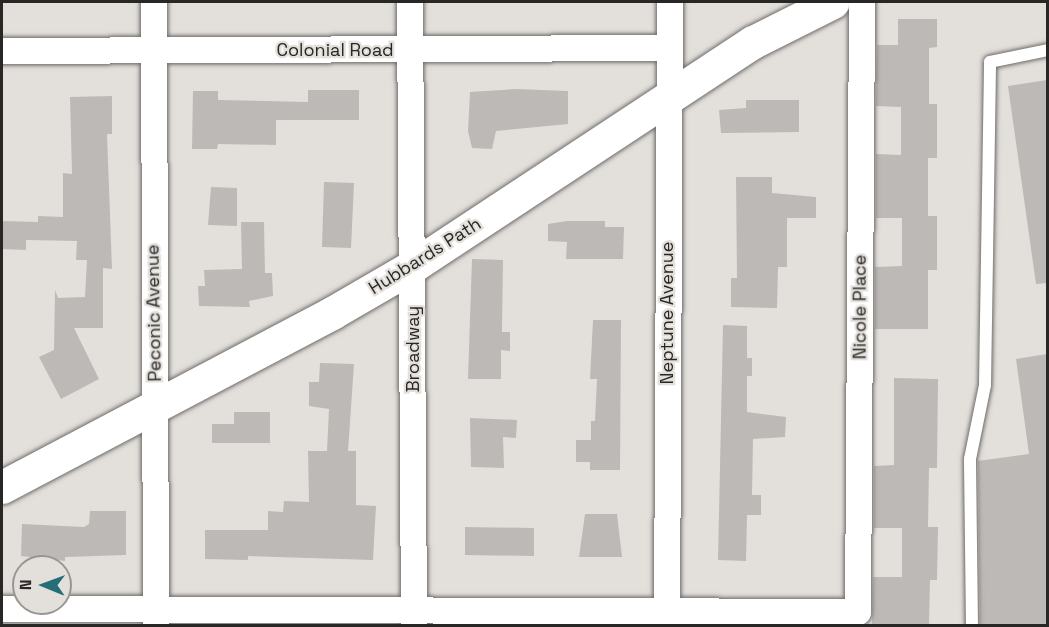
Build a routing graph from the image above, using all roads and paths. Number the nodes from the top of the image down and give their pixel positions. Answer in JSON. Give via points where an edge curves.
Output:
{"nodes":[{"id":1,"x":154,"y":2,"type":"edge"},
{"id":2,"x":410,"y":2,"type":"edge"},
{"id":3,"x":670,"y":2,"type":"edge"},
{"id":4,"x":834,"y":2,"type":"edge"},
{"id":5,"x":862,"y":2,"type":"edge"},
{"id":6,"x":669,"y":48,"type":"junction"},
{"id":7,"x":154,"y":50,"type":"junction"},
{"id":8,"x":410,"y":50,"type":"junction"},
{"id":9,"x":1047,"y":50,"type":"edge"},
{"id":10,"x":2,"y":51,"type":"edge"},
{"id":11,"x":668,"y":100,"type":"junction"},
{"id":12,"x":413,"y":266,"type":"junction"},
{"id":13,"x":156,"y":406,"type":"junction"},
{"id":14,"x":2,"y":487,"type":"edge"},
{"id":15,"x":2,"y":609,"type":"edge"},
{"id":16,"x":156,"y":618,"type":"edge"},
{"id":17,"x":667,"y":618,"type":"edge"},
{"id":18,"x":414,"y":619,"type":"edge"},
{"id":19,"x":972,"y":626,"type":"edge"}],
"edges":[{"from":1,"to":7,"type":"street","name":"Peconic Avenue"},
{"from":2,"to":8,"type":"street","name":"Broadway"},
{"from":3,"to":6,"type":"street","name":"Neptune Avenue"},
{"from":4,"to":11,"type":"street","name":"Hubbards Path","via":[[753,42]]},
{"from":5,"to":17,"type":"street","name":"Nicole Place","via":[[858,612]]},
{"from":6,"to":8,"type":"street","name":"Colonial Road"},
{"from":6,"to":11,"type":"street","name":"Neptune Avenue"},
{"from":7,"to":8,"type":"street","name":"Colonial Road"},
{"from":7,"to":10,"type":"street","name":"Colonial Road"},
{"from":7,"to":13,"type":"street","name":"Peconic Avenue"},
{"from":8,"to":12,"type":"street","name":"Broadway"},
{"from":9,"to":19,"type":"lane","via":[[990,62],[985,385],[970,459]]},
{"from":11,"to":12,"type":"street","name":"Hubbards Path"},
{"from":11,"to":17,"type":"street","name":"Neptune Avenue"},
{"from":12,"to":13,"type":"street","name":"Hubbards Path"},
{"from":12,"to":18,"type":"street","name":"Broadway"},
{"from":13,"to":14,"type":"street","name":"Hubbards Path"},
{"from":13,"to":16,"type":"street","name":"Peconic Avenue"},
{"from":15,"to":16,"type":"street"},
{"from":16,"to":18,"type":"street"},
{"from":17,"to":18,"type":"street"}]}
